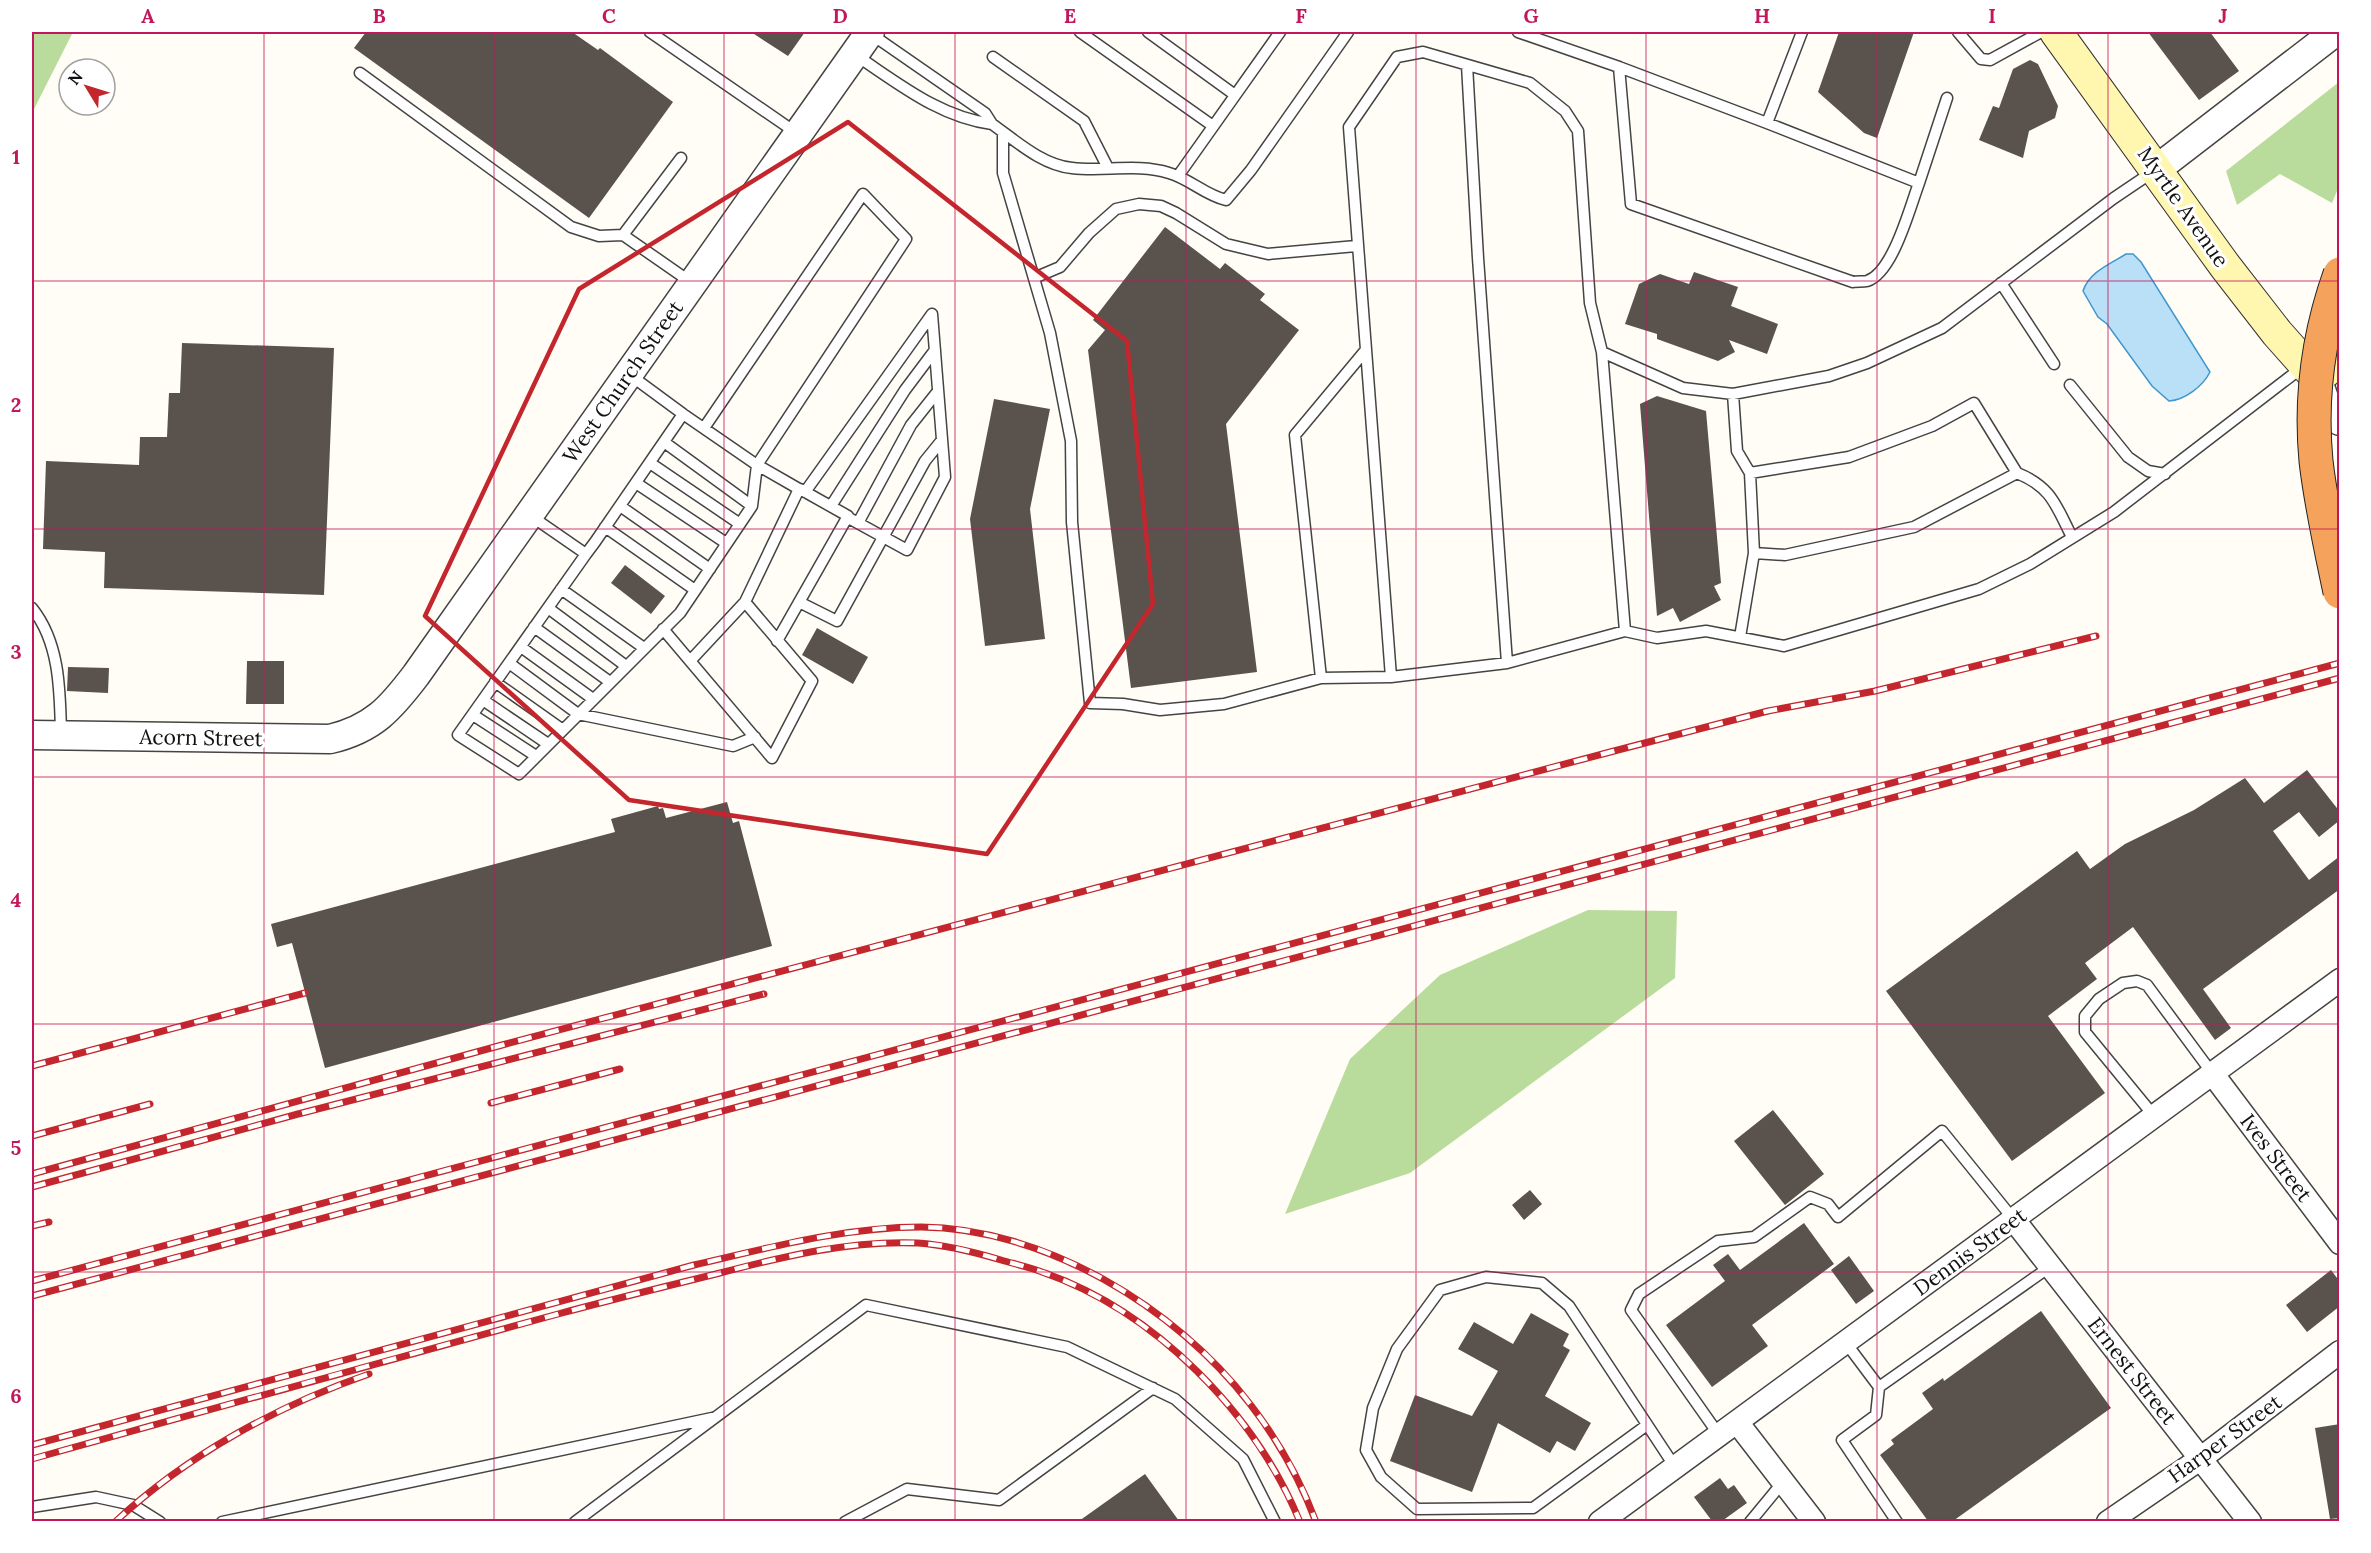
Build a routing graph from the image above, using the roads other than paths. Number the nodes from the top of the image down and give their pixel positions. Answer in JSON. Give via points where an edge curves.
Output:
{"nodes":[{"id":1,"x":650,"y":32,"type":"edge"},
{"id":2,"x":1080,"y":32,"type":"edge"},
{"id":3,"x":1148,"y":32,"type":"edge"},
{"id":4,"x":1280,"y":32,"type":"edge"},
{"id":5,"x":1348,"y":32,"type":"edge"},
{"id":6,"x":1518,"y":32,"type":"edge"},
{"id":7,"x":1802,"y":32,"type":"edge"},
{"id":8,"x":1958,"y":32,"type":"edge"},
{"id":9,"x":2041,"y":32,"type":"edge"},
{"id":10,"x":2056,"y":32,"type":"edge"},
{"id":11,"x":2335,"y":32,"type":"edge"},
{"id":12,"x":864,"y":39,"type":"edge"},
{"id":13,"x":993,"y":57,"type":"dead end"},
{"id":14,"x":1467,"y":65,"type":"junction"},
{"id":15,"x":1619,"y":68,"type":"junction"},
{"id":16,"x":360,"y":73,"type":"dead end"},
{"id":17,"x":1235,"y":95,"type":"junction"},
{"id":18,"x":1947,"y":98,"type":"dead end"},
{"id":19,"x":1767,"y":123,"type":"junction"},
{"id":20,"x":992,"y":124,"type":"junction"},
{"id":21,"x":1213,"y":126,"type":"junction"},
{"id":22,"x":1003,"y":132,"type":"junction"},
{"id":23,"x":798,"y":134,"type":"junction"},
{"id":24,"x":681,"y":158,"type":"dead end"},
{"id":25,"x":1108,"y":168,"type":"junction"},
{"id":26,"x":2157,"y":169,"type":"junction"},
{"id":27,"x":1178,"y":176,"type":"junction"},
{"id":28,"x":1919,"y":183,"type":"junction"},
{"id":29,"x":623,"y":235,"type":"junction"},
{"id":30,"x":1356,"y":246,"type":"junction"},
{"id":31,"x":2340,"y":274,"type":"edge"},
{"id":32,"x":1034,"y":278,"type":"junction"},
{"id":33,"x":692,"y":283,"type":"junction"},
{"id":34,"x":2001,"y":283,"type":"junction"},
{"id":35,"x":935,"y":350,"type":"junction"},
{"id":36,"x":1365,"y":351,"type":"junction"},
{"id":37,"x":1602,"y":352,"type":"junction"},
{"id":38,"x":2054,"y":364,"type":"dead end"},
{"id":39,"x":2325,"y":372,"type":"edge"},
{"id":40,"x":629,"y":374,"type":"junction"},
{"id":41,"x":2070,"y":385,"type":"dead end"},
{"id":42,"x":938,"y":391,"type":"junction"},
{"id":43,"x":1733,"y":394,"type":"junction"},
{"id":44,"x":683,"y":414,"type":"junction"},
{"id":45,"x":2340,"y":421,"type":"edge"},
{"id":46,"x":704,"y":428,"type":"junction"},
{"id":47,"x":942,"y":440,"type":"junction"},
{"id":48,"x":664,"y":442,"type":"junction"},
{"id":49,"x":650,"y":463,"type":"junction"},
{"id":50,"x":757,"y":465,"type":"junction"},
{"id":51,"x":1750,"y":473,"type":"junction"},
{"id":52,"x":2017,"y":473,"type":"junction"},
{"id":53,"x":2165,"y":474,"type":"junction"},
{"id":54,"x":636,"y":483,"type":"junction"},
{"id":55,"x":802,"y":490,"type":"junction"},
{"id":56,"x":620,"y":506,"type":"junction"},
{"id":57,"x":752,"y":506,"type":"junction"},
{"id":58,"x":831,"y":506,"type":"junction"},
{"id":59,"x":528,"y":514,"type":"junction"},
{"id":60,"x":847,"y":517,"type":"junction"},
{"id":61,"x":858,"y":523,"type":"junction"},
{"id":62,"x":740,"y":524,"type":"junction"},
{"id":63,"x":605,"y":527,"type":"junction"},
{"id":64,"x":883,"y":536,"type":"junction"},
{"id":65,"x":2072,"y":537,"type":"junction"},
{"id":66,"x":726,"y":543,"type":"junction"},
{"id":67,"x":1754,"y":553,"type":"junction"},
{"id":68,"x":586,"y":554,"type":"junction"},
{"id":69,"x":710,"y":568,"type":"junction"},
{"id":70,"x":561,"y":589,"type":"junction"},
{"id":71,"x":695,"y":590,"type":"junction"},
{"id":72,"x":2340,"y":592,"type":"edge"},
{"id":73,"x":745,"y":602,"type":"junction"},
{"id":74,"x":799,"y":602,"type":"junction"},
{"id":75,"x":32,"y":608,"type":"edge"},
{"id":76,"x":548,"y":608,"type":"junction"},
{"id":77,"x":534,"y":627,"type":"junction"},
{"id":78,"x":663,"y":629,"type":"junction"},
{"id":79,"x":1625,"y":632,"type":"junction"},
{"id":80,"x":1740,"y":637,"type":"junction"},
{"id":81,"x":777,"y":641,"type":"junction"},
{"id":82,"x":520,"y":647,"type":"junction"},
{"id":83,"x":644,"y":648,"type":"junction"},
{"id":84,"x":690,"y":661,"type":"junction"},
{"id":85,"x":509,"y":663,"type":"junction"},
{"id":86,"x":1507,"y":663,"type":"junction"},
{"id":87,"x":626,"y":666,"type":"junction"},
{"id":88,"x":1391,"y":677,"type":"junction"},
{"id":89,"x":1321,"y":678,"type":"junction"},
{"id":90,"x":495,"y":682,"type":"junction"},
{"id":91,"x":610,"y":682,"type":"junction"},
{"id":92,"x":593,"y":699,"type":"junction"},
{"id":93,"x":483,"y":700,"type":"junction"},
{"id":94,"x":578,"y":714,"type":"junction"},
{"id":95,"x":473,"y":715,"type":"junction"},
{"id":96,"x":368,"y":726,"type":"joint"},
{"id":97,"x":562,"y":730,"type":"junction"},
{"id":98,"x":32,"y":735,"type":"edge"},
{"id":99,"x":61,"y":736,"type":"junction"},
{"id":100,"x":755,"y":737,"type":"junction"},
{"id":101,"x":548,"y":744,"type":"junction"},
{"id":102,"x":536,"y":756,"type":"junction"},
{"id":103,"x":2340,"y":980,"type":"edge"},
{"id":104,"x":2212,"y":1073,"type":"junction"},
{"id":105,"x":2154,"y":1116,"type":"junction"},
{"id":106,"x":2014,"y":1220,"type":"junction"},
{"id":107,"x":2340,"y":1243,"type":"edge"},
{"id":108,"x":2051,"y":1266,"type":"junction"},
{"id":109,"x":1846,"y":1343,"type":"junction"},
{"id":110,"x":2340,"y":1352,"type":"edge"},
{"id":111,"x":1879,"y":1387,"type":"junction"},
{"id":112,"x":1153,"y":1388,"type":"junction"},
{"id":113,"x":715,"y":1418,"type":"junction"},
{"id":114,"x":1647,"y":1425,"type":"junction"},
{"id":115,"x":1728,"y":1429,"type":"junction"},
{"id":116,"x":2200,"y":1458,"type":"junction"},
{"id":117,"x":1675,"y":1467,"type":"junction"},
{"id":118,"x":1783,"y":1482,"type":"junction"},
{"id":119,"x":32,"y":1507,"type":"edge"},
{"id":120,"x":160,"y":1521,"type":"edge"},
{"id":121,"x":222,"y":1521,"type":"edge"},
{"id":122,"x":575,"y":1521,"type":"edge"},
{"id":123,"x":844,"y":1521,"type":"edge"},
{"id":124,"x":1275,"y":1521,"type":"edge"},
{"id":125,"x":1600,"y":1521,"type":"edge"},
{"id":126,"x":1750,"y":1521,"type":"edge"},
{"id":127,"x":1814,"y":1521,"type":"edge"},
{"id":128,"x":1897,"y":1521,"type":"edge"},
{"id":129,"x":2108,"y":1521,"type":"edge"},
{"id":130,"x":2250,"y":1521,"type":"edge"}],
"edges":[{"from":1,"to":23,"type":"lane"},
{"from":2,"to":21,"type":"lane"},
{"from":3,"to":17,"type":"lane"},
{"from":4,"to":17,"type":"lane"},
{"from":5,"to":27,"type":"lane","via":[[1257,163],[1226,200],[1210,196]]},
{"from":6,"to":15,"type":"lane"},
{"from":7,"to":19,"type":"lane"},
{"from":8,"to":9,"type":"lane","via":[[1982,59],[1990,60]]},
{"from":10,"to":26,"type":"main road","name":"Myrtle Avenue"},
{"from":11,"to":26,"type":"street"},
{"from":12,"to":20,"type":"lane","via":[[986,113]]},
{"from":12,"to":20,"type":"lane","via":[[931,105],[973,122]]},
{"from":12,"to":23,"type":"street","name":"West Church Street"},
{"from":13,"to":25,"type":"lane","via":[[1084,121]]},
{"from":14,"to":30,"type":"lane","via":[[1423,52],[1397,57],[1349,127]]},
{"from":14,"to":37,"type":"lane","via":[[1530,83],[1565,111],[1578,131],[1590,303]]},
{"from":14,"to":86,"type":"lane"},
{"from":15,"to":19,"type":"lane"},
{"from":15,"to":28,"type":"lane","via":[[1631,204],[1853,282],[1868,280],[1893,253]]},
{"from":16,"to":29,"type":"lane","via":[[571,227],[599,236]]},
{"from":17,"to":21,"type":"lane"},
{"from":18,"to":28,"type":"lane"},
{"from":19,"to":28,"type":"lane"},
{"from":20,"to":22,"type":"lane"},
{"from":21,"to":27,"type":"lane"},
{"from":22,"to":25,"type":"lane","via":[[1044,160],[1072,168]]},
{"from":22,"to":32,"type":"lane","via":[[1003,173]]},
{"from":23,"to":33,"type":"street","name":"West Church Street"},
{"from":24,"to":29,"type":"lane"},
{"from":25,"to":27,"type":"lane","via":[[1134,167]]},
{"from":26,"to":34,"type":"lane"},
{"from":26,"to":39,"type":"main road","name":"Myrtle Avenue","via":[[2277,333]]},
{"from":29,"to":33,"type":"lane"},
{"from":30,"to":32,"type":"lane","via":[[1268,254],[1226,244],[1161,206],[1139,204],[1116,209],[1060,267]]},
{"from":30,"to":36,"type":"lane"},
{"from":31,"to":72,"type":"highway","bridge":true,"via":[[2321,347],[2315,428],[2321,495]]},
{"from":32,"to":89,"type":"lane","via":[[1050,333],[1071,441],[1072,522],[1090,703],[1160,710],[1224,704]]},
{"from":33,"to":40,"type":"street","name":"West Church Street"},
{"from":34,"to":38,"type":"lane"},
{"from":34,"to":43,"type":"lane","via":[[1942,327],[1867,363],[1829,376]]},
{"from":35,"to":42,"type":"lane"},
{"from":35,"to":55,"type":"lane","via":[[932,314]]},
{"from":35,"to":58,"type":"lane"},
{"from":36,"to":88,"type":"lane"},
{"from":36,"to":89,"type":"lane","via":[[1295,435]]},
{"from":37,"to":43,"type":"lane","via":[[1683,388]]},
{"from":37,"to":79,"type":"lane"},
{"from":39,"to":45,"type":"street","name":"Myrtle Avenue","via":[[2325,401]]},
{"from":39,"to":53,"type":"lane"},
{"from":40,"to":44,"type":"lane"},
{"from":40,"to":59,"type":"street","name":"West Church Street"},
{"from":41,"to":53,"type":"lane","via":[[2128,457],[2148,471]]},
{"from":42,"to":47,"type":"lane"},
{"from":42,"to":61,"type":"lane","via":[[910,425]]},
{"from":43,"to":51,"type":"lane","via":[[1737,451]]},
{"from":44,"to":46,"type":"lane"},
{"from":44,"to":48,"type":"lane"},
{"from":46,"to":50,"type":"lane"},
{"from":46,"to":50,"type":"lane","via":[[863,194],[906,239]]},
{"from":47,"to":64,"type":"lane","via":[[925,461]]},
{"from":47,"to":64,"type":"lane","via":[[945,477],[907,550]]},
{"from":48,"to":49,"type":"lane"},
{"from":48,"to":57,"type":"lane"},
{"from":49,"to":54,"type":"lane"},
{"from":49,"to":62,"type":"lane"},
{"from":50,"to":55,"type":"lane"},
{"from":50,"to":57,"type":"lane"},
{"from":51,"to":52,"type":"lane","via":[[1849,457],[1932,426],[1974,403]]},
{"from":51,"to":67,"type":"lane"},
{"from":52,"to":65,"type":"lane","via":[[2047,491]]},
{"from":52,"to":67,"type":"lane","via":[[1914,526],[1785,555]]},
{"from":53,"to":65,"type":"lane"},
{"from":54,"to":56,"type":"lane"},
{"from":54,"to":66,"type":"lane"},
{"from":55,"to":58,"type":"lane"},
{"from":55,"to":73,"type":"lane"},
{"from":56,"to":63,"type":"lane"},
{"from":56,"to":69,"type":"lane"},
{"from":57,"to":62,"type":"lane"},
{"from":58,"to":60,"type":"lane"},
{"from":59,"to":68,"type":"lane"},
{"from":59,"to":96,"type":"street","name":"West Church Street","via":[[416,675],[384,714]]},
{"from":60,"to":61,"type":"lane"},
{"from":60,"to":74,"type":"lane"},
{"from":61,"to":64,"type":"lane"},
{"from":62,"to":66,"type":"lane"},
{"from":63,"to":68,"type":"lane"},
{"from":63,"to":71,"type":"lane"},
{"from":64,"to":74,"type":"lane","via":[[837,621]]},
{"from":65,"to":80,"type":"lane","via":[[2030,564],[1969,592],[1784,646]]},
{"from":66,"to":69,"type":"lane"},
{"from":67,"to":80,"type":"lane"},
{"from":68,"to":70,"type":"lane"},
{"from":69,"to":71,"type":"lane"},
{"from":70,"to":76,"type":"lane"},
{"from":70,"to":83,"type":"lane"},
{"from":71,"to":78,"type":"lane"},
{"from":73,"to":81,"type":"lane"},
{"from":73,"to":84,"type":"lane"},
{"from":74,"to":81,"type":"lane"},
{"from":75,"to":99,"type":"lane","via":[[50,638],[58,677]]},
{"from":76,"to":77,"type":"lane"},
{"from":76,"to":87,"type":"lane"},
{"from":77,"to":82,"type":"lane"},
{"from":77,"to":91,"type":"lane"},
{"from":78,"to":83,"type":"lane"},
{"from":78,"to":84,"type":"lane"},
{"from":79,"to":80,"type":"lane","via":[[1657,638],[1706,631]]},
{"from":79,"to":86,"type":"lane"},
{"from":81,"to":100,"type":"lane","via":[[812,681],[772,758]]},
{"from":82,"to":85,"type":"lane"},
{"from":82,"to":92,"type":"lane"},
{"from":83,"to":87,"type":"lane"},
{"from":84,"to":100,"type":"lane"},
{"from":85,"to":90,"type":"lane"},
{"from":85,"to":94,"type":"lane"},
{"from":86,"to":88,"type":"lane"},
{"from":87,"to":91,"type":"lane"},
{"from":88,"to":89,"type":"lane"},
{"from":90,"to":93,"type":"lane"},
{"from":90,"to":97,"type":"lane"},
{"from":91,"to":92,"type":"lane"},
{"from":92,"to":94,"type":"lane"},
{"from":93,"to":95,"type":"lane"},
{"from":93,"to":101,"type":"lane"},
{"from":94,"to":97,"type":"lane"},
{"from":94,"to":100,"type":"lane","via":[[733,746]]},
{"from":95,"to":102,"type":"lane"},
{"from":95,"to":102,"type":"lane","via":[[458,735],[519,774]]},
{"from":96,"to":99,"type":"street","name":"Acorn Street","via":[[330,739],[306,740]]},
{"from":97,"to":101,"type":"lane"},
{"from":98,"to":99,"type":"street","name":"Acorn Street"},
{"from":101,"to":102,"type":"lane"},
{"from":103,"to":104,"type":"street","name":"Dennis Street"},
{"from":104,"to":105,"type":"street","name":"Dennis Street"},
{"from":104,"to":105,"type":"lane","via":[[2147,985],[2137,981],[2123,983],[2099,999],[2085,1016],[2085,1032]]},
{"from":104,"to":107,"type":"street","name":"Ives Street"},
{"from":105,"to":106,"type":"street","name":"Dennis Street"},
{"from":106,"to":108,"type":"street","name":"Ernest Street"},
{"from":106,"to":109,"type":"street","name":"Dennis Street"},
{"from":106,"to":115,"type":"lane","via":[[1942,1131],[1838,1217],[1828,1204],[1810,1197],[1754,1237],[1718,1241],[1639,1294],[1631,1310]]},
{"from":108,"to":111,"type":"lane"},
{"from":108,"to":116,"type":"street","name":"Ernest Street"},
{"from":109,"to":111,"type":"lane"},
{"from":109,"to":115,"type":"street","name":"Dennis Street"},
{"from":110,"to":116,"type":"street","name":"Harper Street"},
{"from":111,"to":128,"type":"lane","via":[[1876,1415],[1842,1440]]},
{"from":112,"to":113,"type":"lane","via":[[1067,1347],[866,1305]]},
{"from":112,"to":123,"type":"lane","via":[[999,1500],[907,1489]]},
{"from":112,"to":124,"type":"lane","via":[[1175,1399],[1243,1459]]},
{"from":113,"to":121,"type":"lane"},
{"from":113,"to":122,"type":"lane"},
{"from":114,"to":114,"type":"lane","via":[[1569,1306],[1542,1283],[1486,1276],[1440,1290],[1397,1349],[1373,1408],[1366,1450],[1381,1477],[1417,1509],[1533,1508]]},
{"from":114,"to":117,"type":"lane"},
{"from":115,"to":117,"type":"street","name":"Dennis Street"},
{"from":115,"to":118,"type":"street"},
{"from":116,"to":129,"type":"street","name":"Harper Street"},
{"from":116,"to":130,"type":"street","name":"Ernest Street"},
{"from":117,"to":125,"type":"street","name":"Dennis Street"},
{"from":118,"to":126,"type":"lane"},
{"from":118,"to":127,"type":"street"},
{"from":119,"to":120,"type":"lane","via":[[96,1497],[133,1505]]}]}
